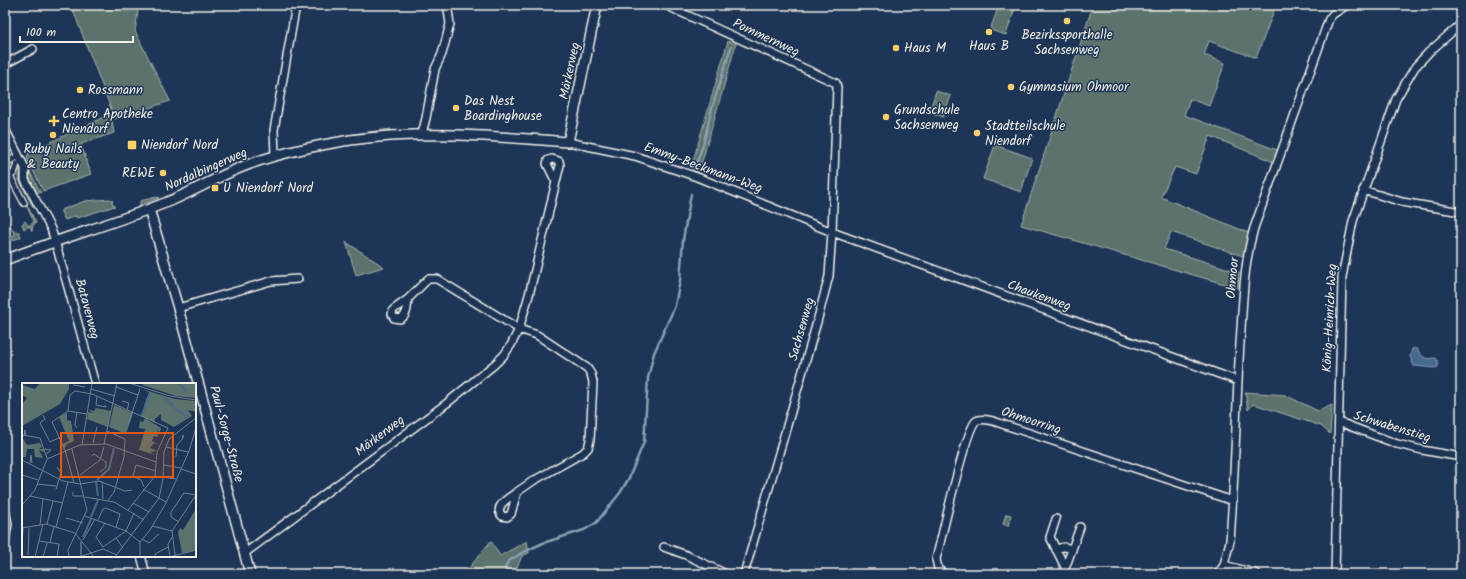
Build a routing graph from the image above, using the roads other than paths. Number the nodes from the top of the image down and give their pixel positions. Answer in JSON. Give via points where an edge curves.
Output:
{"nodes":[{"id":1,"x":296,"y":5,"type":"edge"},
{"id":2,"x":449,"y":5,"type":"edge"},
{"id":3,"x":597,"y":5,"type":"edge"},
{"id":4,"x":665,"y":5,"type":"edge"},
{"id":5,"x":1346,"y":5,"type":"edge"},
{"id":6,"x":1461,"y":24,"type":"edge"},
{"id":7,"x":33,"y":49,"type":"dead end"},
{"id":8,"x":5,"y":64,"type":"edge"},
{"id":9,"x":836,"y":83,"type":"joint"},
{"id":10,"x":5,"y":129,"type":"edge"},
{"id":11,"x":422,"y":134,"type":"junction"},
{"id":12,"x":568,"y":142,"type":"junction"},
{"id":13,"x":19,"y":156,"type":"junction"},
{"id":14,"x":275,"y":156,"type":"junction"},
{"id":15,"x":5,"y":163,"type":"edge"},
{"id":16,"x":17,"y":164,"type":"dead end"},
{"id":17,"x":5,"y":167,"type":"edge"},
{"id":18,"x":7,"y":176,"type":"edge"},
{"id":19,"x":556,"y":182,"type":"dead end"},
{"id":20,"x":1363,"y":190,"type":"junction"},
{"id":21,"x":24,"y":203,"type":"dead end"},
{"id":22,"x":149,"y":209,"type":"junction"},
{"id":23,"x":1461,"y":212,"type":"edge"},
{"id":24,"x":832,"y":232,"type":"junction"},
{"id":25,"x":55,"y":241,"type":"junction"},
{"id":26,"x":5,"y":260,"type":"edge"},
{"id":27,"x":298,"y":279,"type":"dead end"},
{"id":28,"x":408,"y":299,"type":"dead end"},
{"id":29,"x":178,"y":308,"type":"junction"},
{"id":30,"x":519,"y":329,"type":"junction"},
{"id":31,"x":1238,"y":381,"type":"junction"},
{"id":32,"x":95,"y":383,"type":"edge"},
{"id":33,"x":1339,"y":422,"type":"junction"},
{"id":34,"x":1461,"y":457,"type":"edge"},
{"id":35,"x":517,"y":492,"type":"dead end"},
{"id":36,"x":1233,"y":501,"type":"junction"},
{"id":37,"x":5,"y":509,"type":"edge"},
{"id":38,"x":1056,"y":519,"type":"dead end"},
{"id":39,"x":1080,"y":527,"type":"dead end"},
{"id":40,"x":5,"y":541,"type":"edge"},
{"id":41,"x":664,"y":547,"type":"dead end"},
{"id":42,"x":1056,"y":550,"type":"junction"},
{"id":43,"x":1072,"y":550,"type":"junction"},
{"id":44,"x":245,"y":553,"type":"junction"},
{"id":45,"x":141,"y":557,"type":"edge"},
{"id":46,"x":1224,"y":565,"type":"junction"},
{"id":47,"x":1064,"y":571,"type":"edge"},
{"id":48,"x":146,"y":574,"type":"edge"},
{"id":49,"x":250,"y":574,"type":"edge"},
{"id":50,"x":726,"y":574,"type":"edge"},
{"id":51,"x":744,"y":574,"type":"edge"},
{"id":52,"x":945,"y":574,"type":"edge"},
{"id":53,"x":1218,"y":574,"type":"edge"},
{"id":54,"x":1257,"y":574,"type":"edge"},
{"id":55,"x":1335,"y":574,"type":"edge"}],
"edges":[{"from":1,"to":14,"type":"street","via":[[274,130]]},
{"from":2,"to":11,"type":"street","via":[[450,24],[435,69]]},
{"from":3,"to":12,"type":"street","name":"Märkerweg"},
{"from":4,"to":9,"type":"street","name":"Pommernweg"},
{"from":5,"to":31,"type":"street","name":"Ohmoor","via":[[1329,19],[1254,228],[1244,283]]},
{"from":6,"to":20,"type":"street","name":"König-Heinrich-Weg","via":[[1424,57],[1405,83],[1396,99]]},
{"from":7,"to":8,"type":"street"},
{"from":9,"to":24,"type":"street","name":"Sachsenweg"},
{"from":10,"to":13,"type":"street","name":"Bataverweg"},
{"from":11,"to":12,"type":"street","name":"Emmy-Beckmann-Weg"},
{"from":11,"to":14,"type":"street","name":"Emmy-Beckmann-Weg","via":[[351,140]]},
{"from":12,"to":24,"type":"street","name":"Emmy-Beckmann-Weg","via":[[635,156],[698,177]]},
{"from":13,"to":15,"type":"street"},
{"from":13,"to":25,"type":"street","name":"Bataverweg","via":[[25,168],[25,180]]},
{"from":14,"to":22,"type":"street","name":"Nordalbingerweg","via":[[236,170]]},
{"from":16,"to":18,"type":"street","via":[[14,173]]},
{"from":17,"to":18,"type":"street"},
{"from":18,"to":21,"type":"street"},
{"from":19,"to":30,"type":"street","name":"Märkerweg"},
{"from":20,"to":23,"type":"street","via":[[1402,202]]},
{"from":20,"to":33,"type":"street","name":"König-Heinrich-Weg","via":[[1352,221],[1342,277]]},
{"from":22,"to":25,"type":"street","name":"Nordalbingerweg"},
{"from":22,"to":29,"type":"street","name":"Paul-Sorge-Straße"},
{"from":24,"to":31,"type":"street","name":"Chaukenweg"},
{"from":24,"to":51,"type":"street","name":"Sachsenweg","via":[[826,291]]},
{"from":25,"to":26,"type":"street","name":"Nordalbingerweg"},
{"from":25,"to":32,"type":"street","name":"Bataverweg"},
{"from":27,"to":29,"type":"street","via":[[271,281]]},
{"from":28,"to":30,"type":"street","via":[[428,279],[437,279]]},
{"from":29,"to":44,"type":"street","name":"Paul-Sorge-Straße"},
{"from":30,"to":35,"type":"street","via":[[537,335],[587,368],[593,382],[588,448]]},
{"from":30,"to":44,"type":"street","name":"Märkerweg","via":[[511,346],[495,364],[447,403]]},
{"from":31,"to":36,"type":"street","name":"Ohmoor"},
{"from":33,"to":34,"type":"street","name":"Schwabenstieg","via":[[1397,444]]},
{"from":33,"to":55,"type":"street","name":"König-Heinrich-Weg"},
{"from":36,"to":46,"type":"street","name":"Ohmoor","via":[[1230,541]]},
{"from":36,"to":52,"type":"street","name":"Ohmoorring","via":[[994,421],[977,420],[972,426],[965,446],[936,559],[938,569]]},
{"from":37,"to":40,"type":"street","via":[[8,524]]},
{"from":38,"to":42,"type":"street","via":[[1050,537]]},
{"from":39,"to":43,"type":"street"},
{"from":41,"to":50,"type":"street"},
{"from":42,"to":43,"type":"street","via":[[1068,547]]},
{"from":42,"to":47,"type":"street"},
{"from":43,"to":47,"type":"street"},
{"from":44,"to":49,"type":"street","name":"Paul-Sorge-Straße"},
{"from":45,"to":48,"type":"street"},
{"from":46,"to":53,"type":"street","name":"Ohmoor"},
{"from":46,"to":54,"type":"street"}]}
